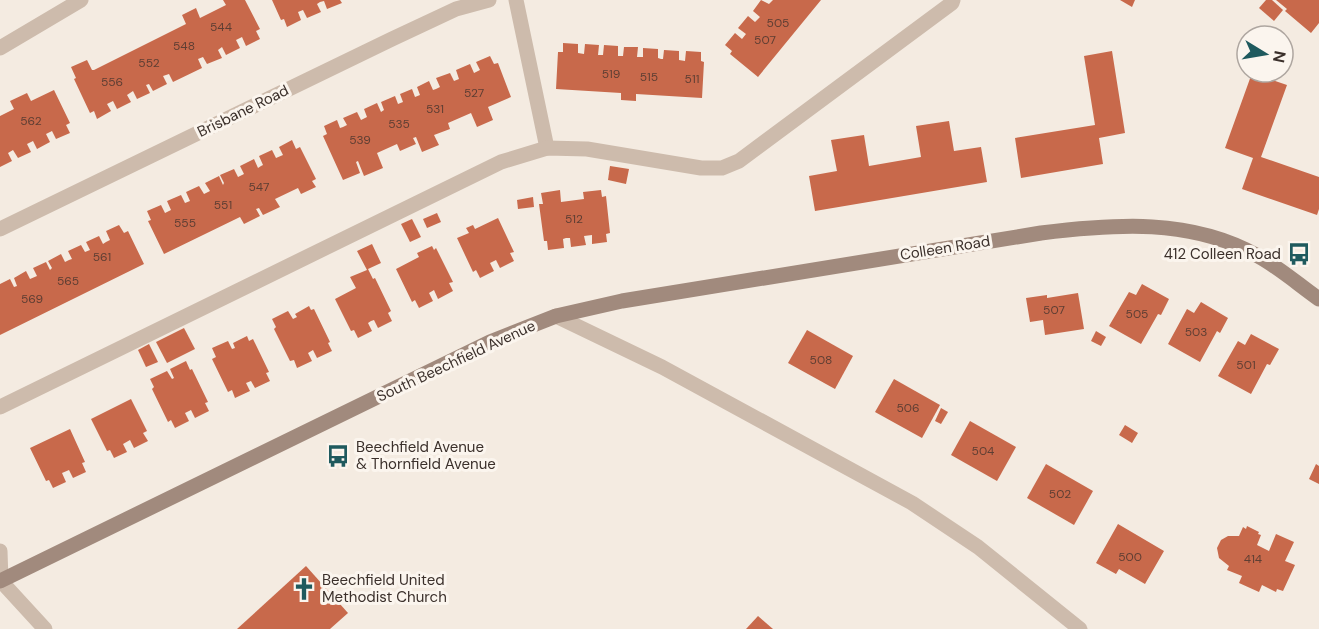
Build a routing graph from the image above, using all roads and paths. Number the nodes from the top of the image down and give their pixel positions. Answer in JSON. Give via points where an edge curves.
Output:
{"nodes":[{"id":1,"x":81,"y":0,"type":"edge"},
{"id":2,"x":489,"y":0,"type":"edge"},
{"id":3,"x":516,"y":0,"type":"edge"},
{"id":4,"x":953,"y":0,"type":"edge"},
{"id":5,"x":0,"y":48,"type":"edge"},
{"id":6,"x":547,"y":148,"type":"junction"},
{"id":7,"x":0,"y":229,"type":"edge"},
{"id":8,"x":1319,"y":299,"type":"edge"},
{"id":9,"x":556,"y":316,"type":"junction"},
{"id":10,"x":0,"y":407,"type":"edge"},
{"id":11,"x":0,"y":551,"type":"edge"},
{"id":12,"x":0,"y":581,"type":"edge"},
{"id":13,"x":45,"y":629,"type":"edge"},
{"id":14,"x":1080,"y":629,"type":"edge"}],
"edges":[{"from":1,"to":5,"type":"street"},
{"from":2,"to":7,"type":"street","name":"Brisbane Road","via":[[456,9]]},
{"from":3,"to":6,"type":"street"},
{"from":4,"to":6,"type":"street","via":[[739,161],[722,168],[700,168],[586,149]]},
{"from":6,"to":10,"type":"street","via":[[501,162]]},
{"from":8,"to":9,"type":"street","name":"Colleen Road","via":[[1258,256],[1212,236],[1160,226],[1105,226],[622,301]]},
{"from":9,"to":12,"type":"street","name":"South Beechfield Avenue","via":[[490,342]]},
{"from":9,"to":14,"type":"street","via":[[662,367],[912,503],[978,547]]},
{"from":11,"to":12,"type":"street"},
{"from":12,"to":13,"type":"street"}]}
